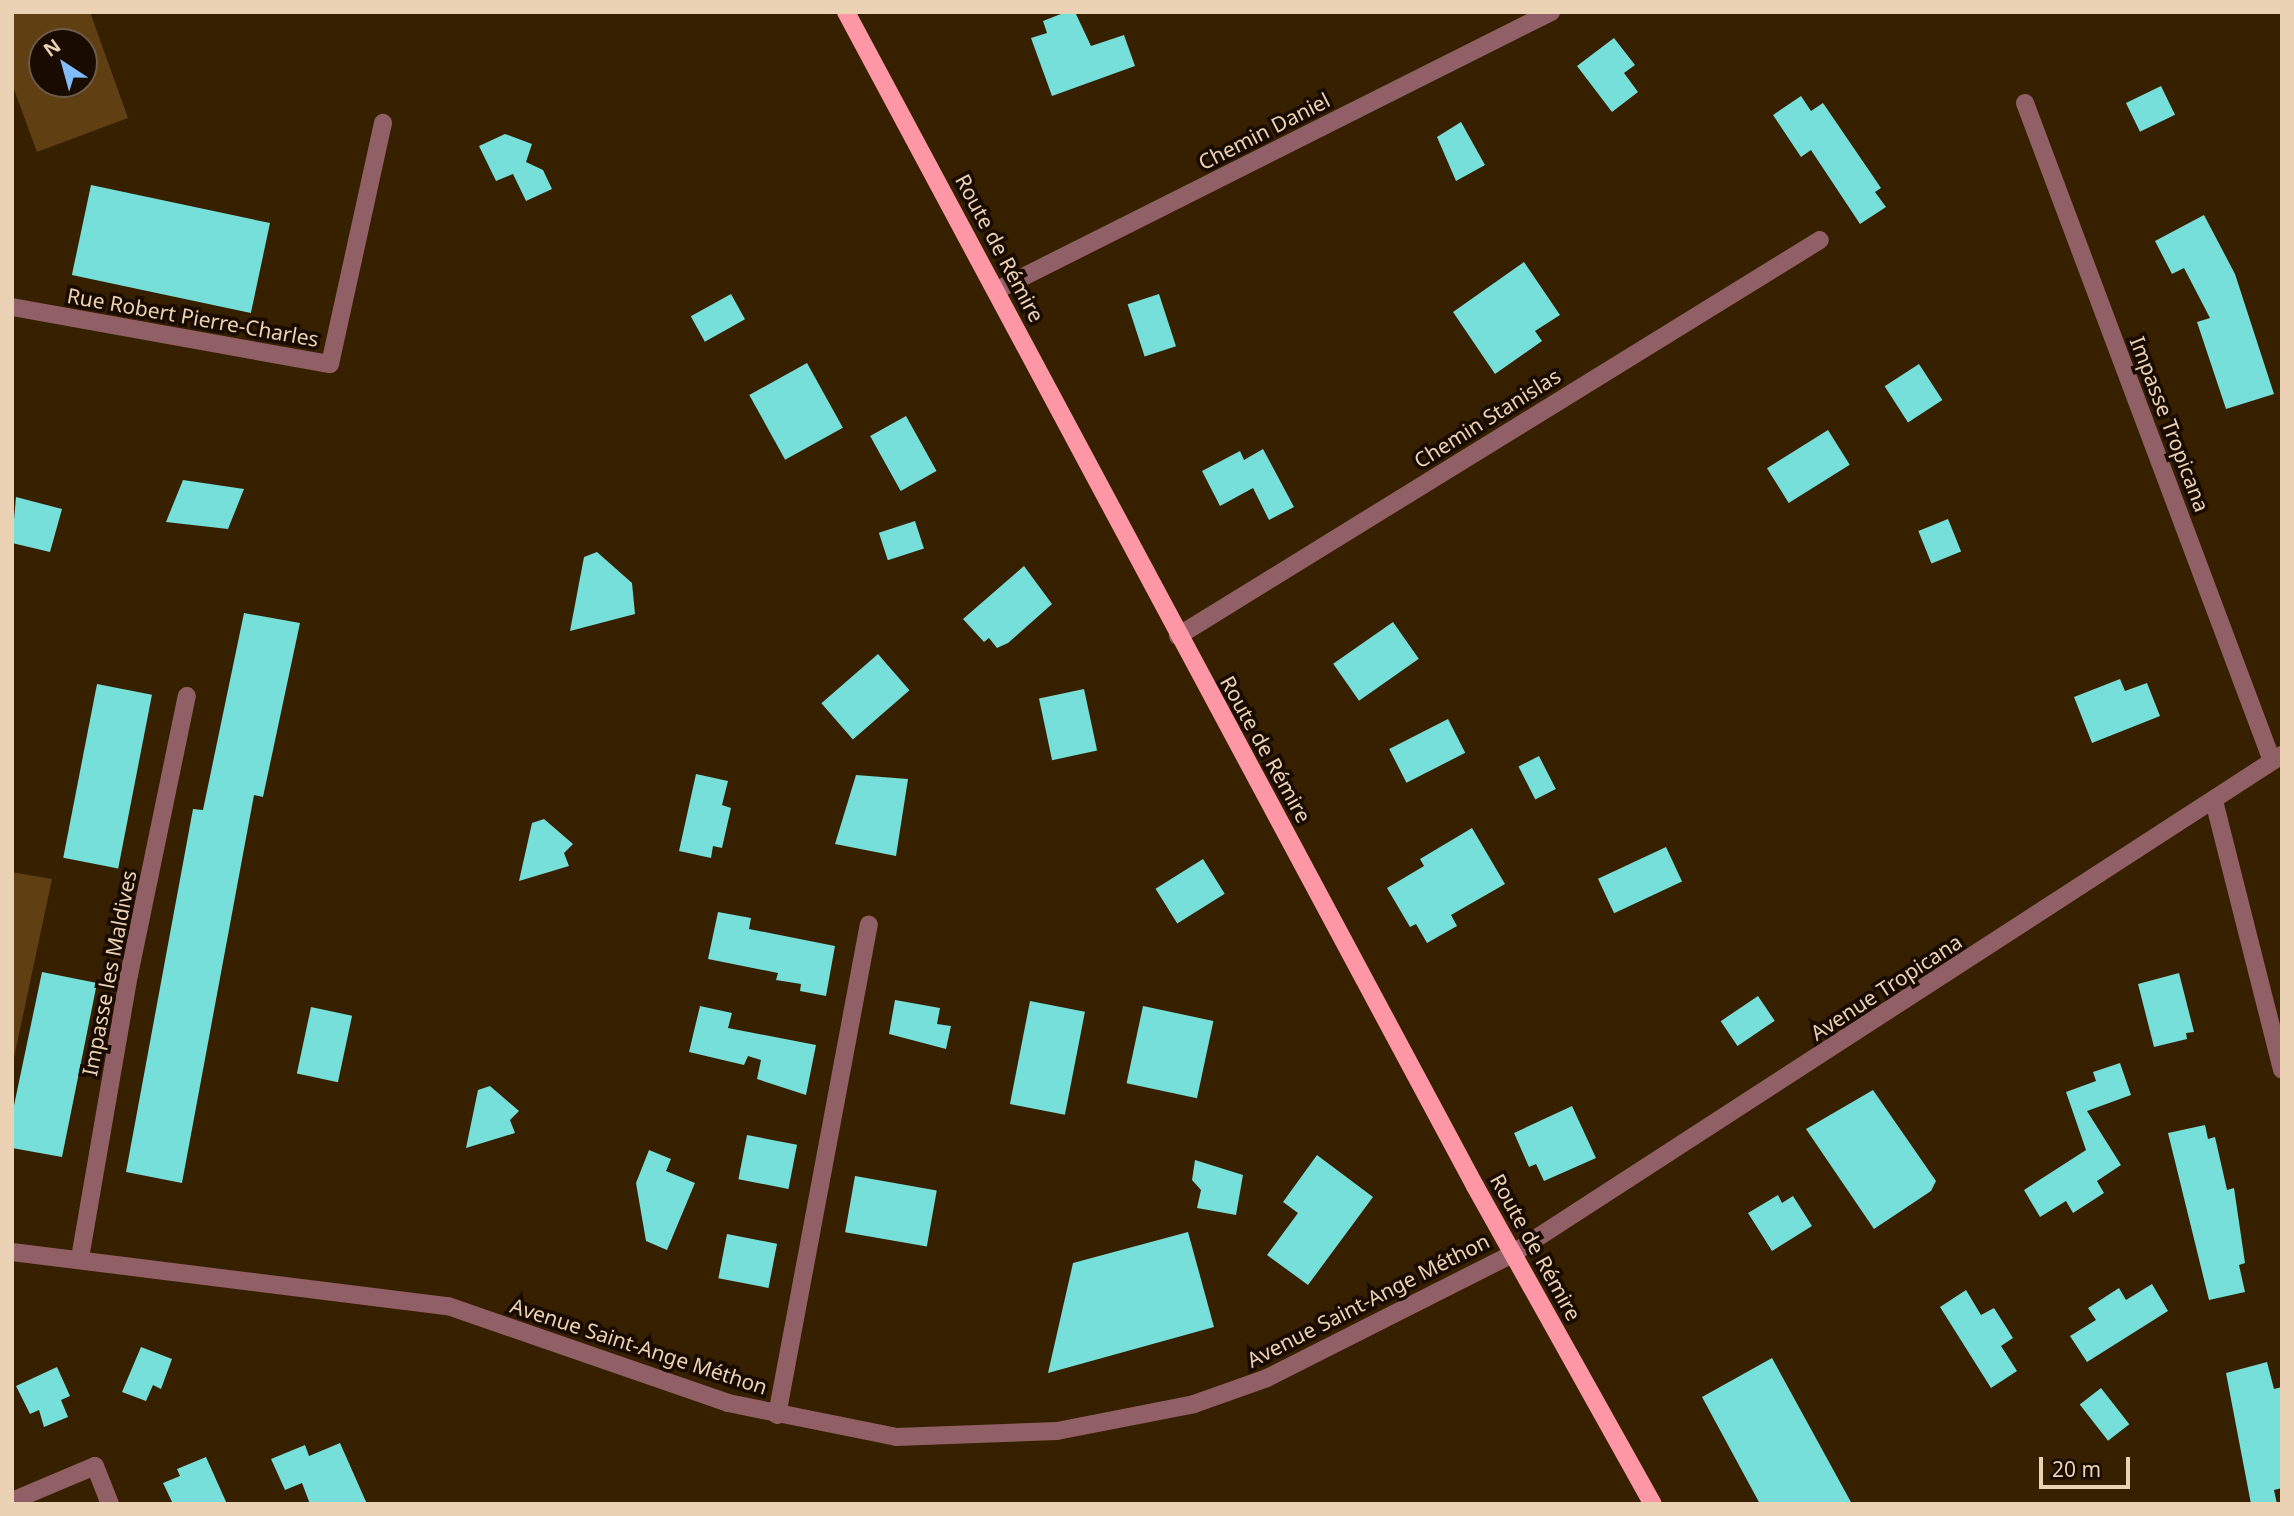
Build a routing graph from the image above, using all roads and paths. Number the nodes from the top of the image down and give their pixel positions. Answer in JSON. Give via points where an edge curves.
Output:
{"nodes":[{"id":1,"x":846,"y":12,"type":"edge"},
{"id":2,"x":1551,"y":12,"type":"edge"},
{"id":3,"x":2025,"y":103,"type":"dead end"},
{"id":4,"x":383,"y":123,"type":"dead end"},
{"id":5,"x":1820,"y":240,"type":"dead end"},
{"id":6,"x":997,"y":290,"type":"junction"},
{"id":7,"x":12,"y":307,"type":"edge"},
{"id":8,"x":1178,"y":636,"type":"junction"},
{"id":9,"x":187,"y":696,"type":"dead end"},
{"id":10,"x":2277,"y":758,"type":"edge"},
{"id":11,"x":2214,"y":801,"type":"junction"},
{"id":12,"x":869,"y":925,"type":"dead end"},
{"id":13,"x":2282,"y":1070,"type":"edge"},
{"id":14,"x":12,"y":1252,"type":"edge"},
{"id":15,"x":1512,"y":1254,"type":"junction"},
{"id":16,"x":80,"y":1258,"type":"junction"},
{"id":17,"x":777,"y":1415,"type":"junction"},
{"id":18,"x":12,"y":1501,"type":"edge"},
{"id":19,"x":110,"y":1504,"type":"edge"},
{"id":20,"x":1653,"y":1504,"type":"edge"}],
"edges":[{"from":1,"to":6,"type":"main road","name":"Route de Rémire"},
{"from":2,"to":6,"type":"street","name":"Chemin Daniel"},
{"from":3,"to":10,"type":"street","name":"Impasse Tropicana"},
{"from":4,"to":7,"type":"street","name":"Rue Robert Pierre-Charles","via":[[330,364]]},
{"from":5,"to":8,"type":"street","name":"Chemin Stanislas"},
{"from":6,"to":8,"type":"main road","name":"Route de Rémire"},
{"from":8,"to":15,"type":"main road","name":"Route de Rémire"},
{"from":9,"to":16,"type":"street","name":"Impasse les Maldives","via":[[128,975]]},
{"from":10,"to":11,"type":"street","name":"Avenue Tropicana"},
{"from":11,"to":13,"type":"street"},
{"from":11,"to":15,"type":"street","name":"Avenue Tropicana"},
{"from":12,"to":17,"type":"street"},
{"from":14,"to":16,"type":"street","name":"Avenue Saint-Ange Méthon"},
{"from":15,"to":17,"type":"street","name":"Avenue Saint-Ange Méthon","via":[[1267,1378],[1194,1404],[1057,1431],[896,1437]]},
{"from":15,"to":20,"type":"main road","name":"Route de Rémire"},
{"from":16,"to":17,"type":"street","name":"Avenue Saint-Ange Méthon","via":[[448,1306],[728,1403]]},
{"from":18,"to":19,"type":"street","via":[[95,1466]]}]}
